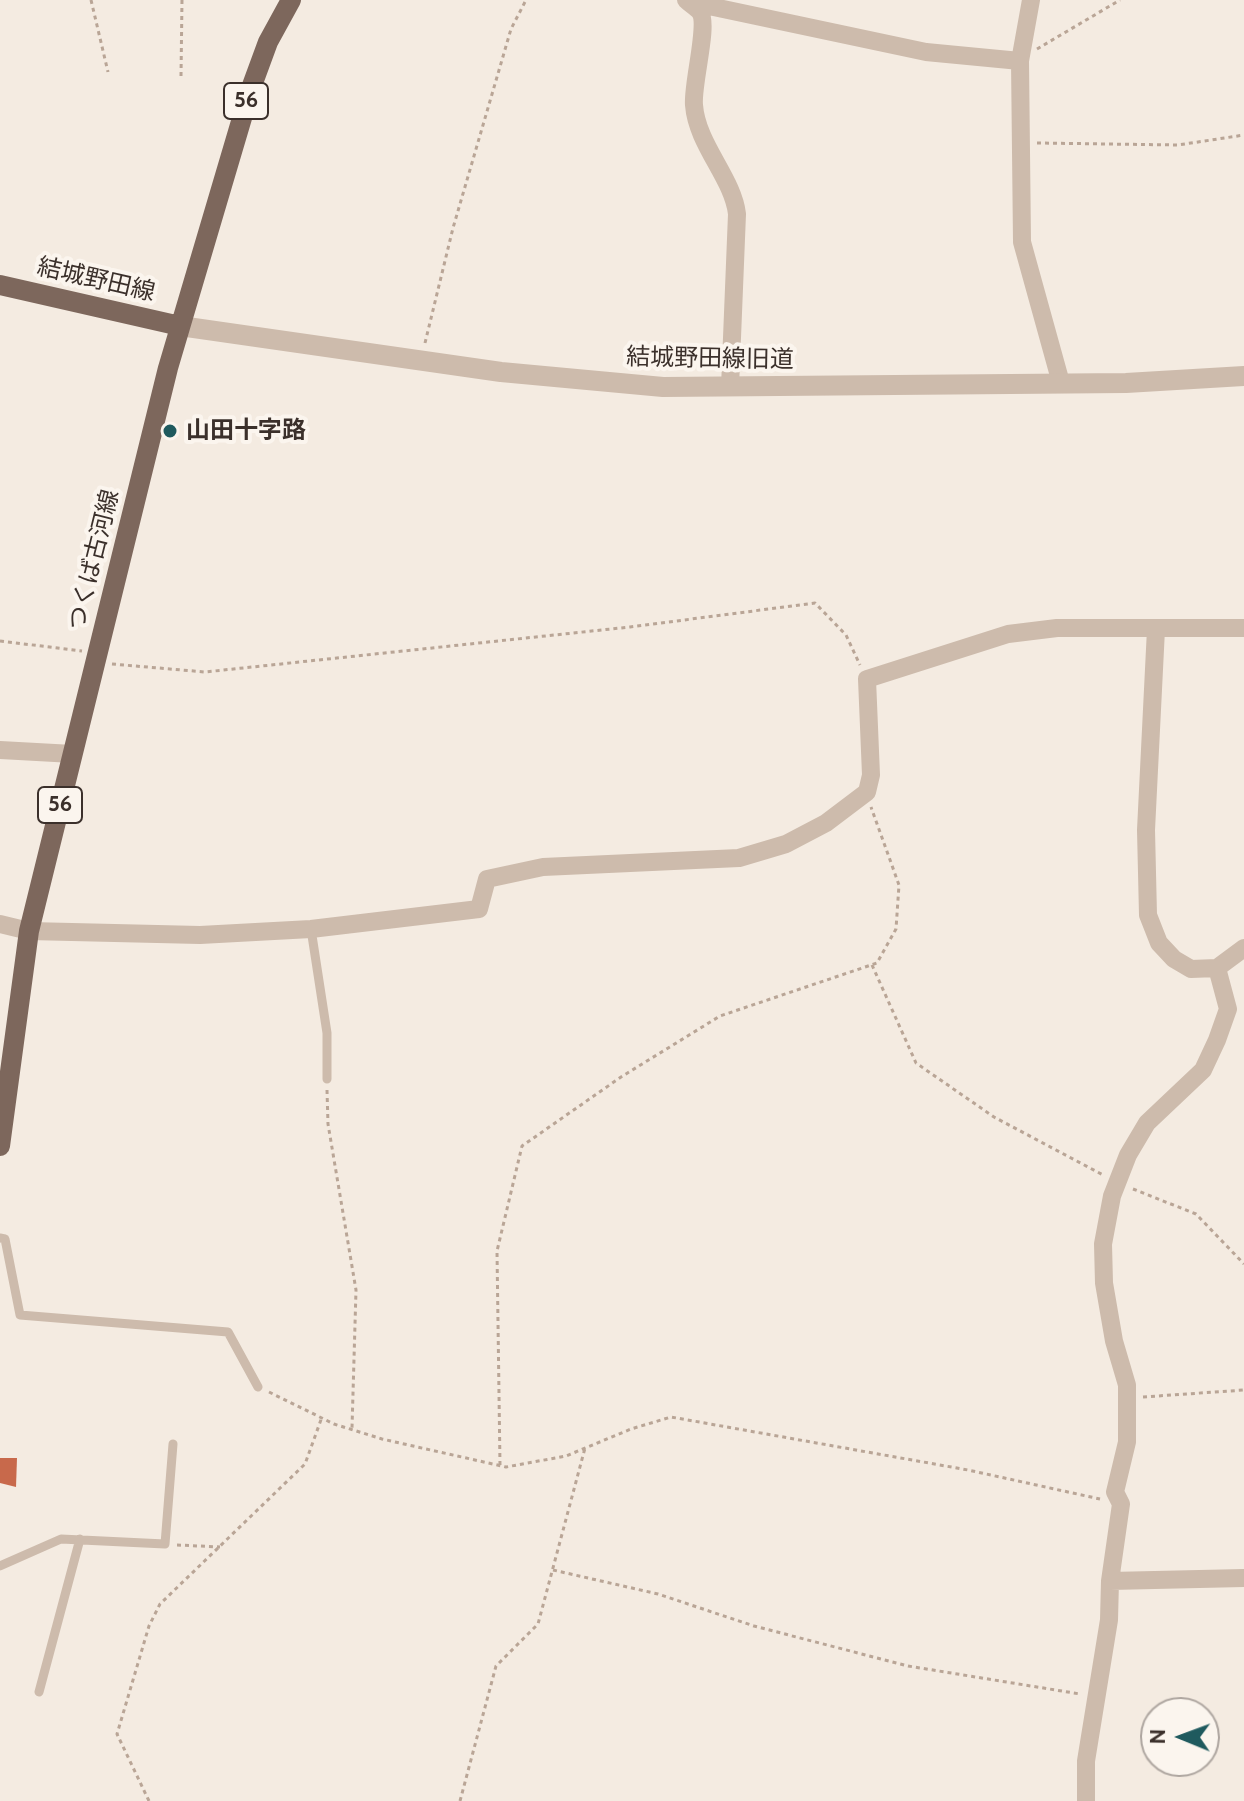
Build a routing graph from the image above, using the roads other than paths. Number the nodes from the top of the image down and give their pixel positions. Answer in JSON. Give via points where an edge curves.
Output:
{"nodes":[{"id":1,"x":291,"y":0,"type":"edge"},
{"id":2,"x":687,"y":0,"type":"edge"},
{"id":3,"x":1031,"y":0,"type":"edge"},
{"id":4,"x":1020,"y":61,"type":"junction"},
{"id":5,"x":0,"y":285,"type":"edge"},
{"id":6,"x":180,"y":326,"type":"junction"},
{"id":7,"x":1244,"y":376,"type":"edge"},
{"id":8,"x":1061,"y":383,"type":"junction"},
{"id":9,"x":730,"y":387,"type":"junction"},
{"id":10,"x":1244,"y":628,"type":"edge"},
{"id":11,"x":1156,"y":629,"type":"junction"},
{"id":12,"x":0,"y":750,"type":"edge"},
{"id":13,"x":73,"y":754,"type":"junction"},
{"id":14,"x":0,"y":924,"type":"edge"},
{"id":15,"x":311,"y":929,"type":"junction"},
{"id":16,"x":29,"y":931,"type":"junction"},
{"id":17,"x":1244,"y":948,"type":"edge"},
{"id":18,"x":1217,"y":968,"type":"junction"},
{"id":19,"x":327,"y":1079,"type":"road end"},
{"id":20,"x":0,"y":1146,"type":"edge"},
{"id":21,"x":0,"y":1238,"type":"edge"},
{"id":22,"x":258,"y":1387,"type":"road end"},
{"id":23,"x":173,"y":1444,"type":"dead end"},
{"id":24,"x":80,"y":1539,"type":"junction"},
{"id":25,"x":0,"y":1566,"type":"edge"},
{"id":26,"x":1244,"y":1578,"type":"edge"},
{"id":27,"x":1110,"y":1581,"type":"junction"},
{"id":28,"x":39,"y":1692,"type":"dead end"},
{"id":29,"x":1086,"y":1801,"type":"edge"}],
"edges":[{"from":1,"to":6,"type":"main road","name":"つくば古河線","number":"56","via":[[250,91]]},
{"from":2,"to":4,"type":"street","via":[[926,52]]},
{"from":2,"to":9,"type":"street","via":[[704,22],[693,81],[694,109],[722,179],[736,198]]},
{"from":3,"to":4,"type":"street"},
{"from":4,"to":8,"type":"street","via":[[1022,242]]},
{"from":5,"to":6,"type":"main road","name":"結城野田線"},
{"from":6,"to":9,"type":"street","name":"結城野田線旧道","via":[[573,381]]},
{"from":6,"to":13,"type":"main road","name":"つくば古河線","number":"56"},
{"from":7,"to":8,"type":"street","name":"結城野田線旧道"},
{"from":8,"to":9,"type":"street","name":"結城野田線旧道"},
{"from":10,"to":11,"type":"street"},
{"from":11,"to":15,"type":"street","via":[[1057,628],[1008,634],[867,679],[867,792],[786,844],[739,858],[543,867],[487,879],[479,909]]},
{"from":11,"to":18,"type":"street","via":[[1146,842],[1148,915],[1159,943],[1174,959],[1191,969]]},
{"from":12,"to":13,"type":"street"},
{"from":13,"to":16,"type":"main road","name":"つくば古河線","number":"56"},
{"from":14,"to":16,"type":"street"},
{"from":15,"to":16,"type":"street","via":[[200,935]]},
{"from":15,"to":19,"type":"lane","via":[[327,1033]]},
{"from":16,"to":20,"type":"main road","name":"つくば古河線","number":"56"},
{"from":17,"to":18,"type":"street"},
{"from":18,"to":27,"type":"street","via":[[1228,1009],[1203,1070],[1147,1123],[1117,1183],[1103,1244],[1104,1283],[1127,1398],[1127,1442],[1115,1492],[1121,1504]]},
{"from":21,"to":22,"type":"lane","via":[[5,1239],[20,1315],[228,1332]]},
{"from":23,"to":24,"type":"lane","via":[[165,1544]]},
{"from":24,"to":25,"type":"lane","via":[[61,1539]]},
{"from":24,"to":28,"type":"lane"},
{"from":26,"to":27,"type":"street"},
{"from":27,"to":29,"type":"street","via":[[1109,1620],[1086,1761]]}]}
